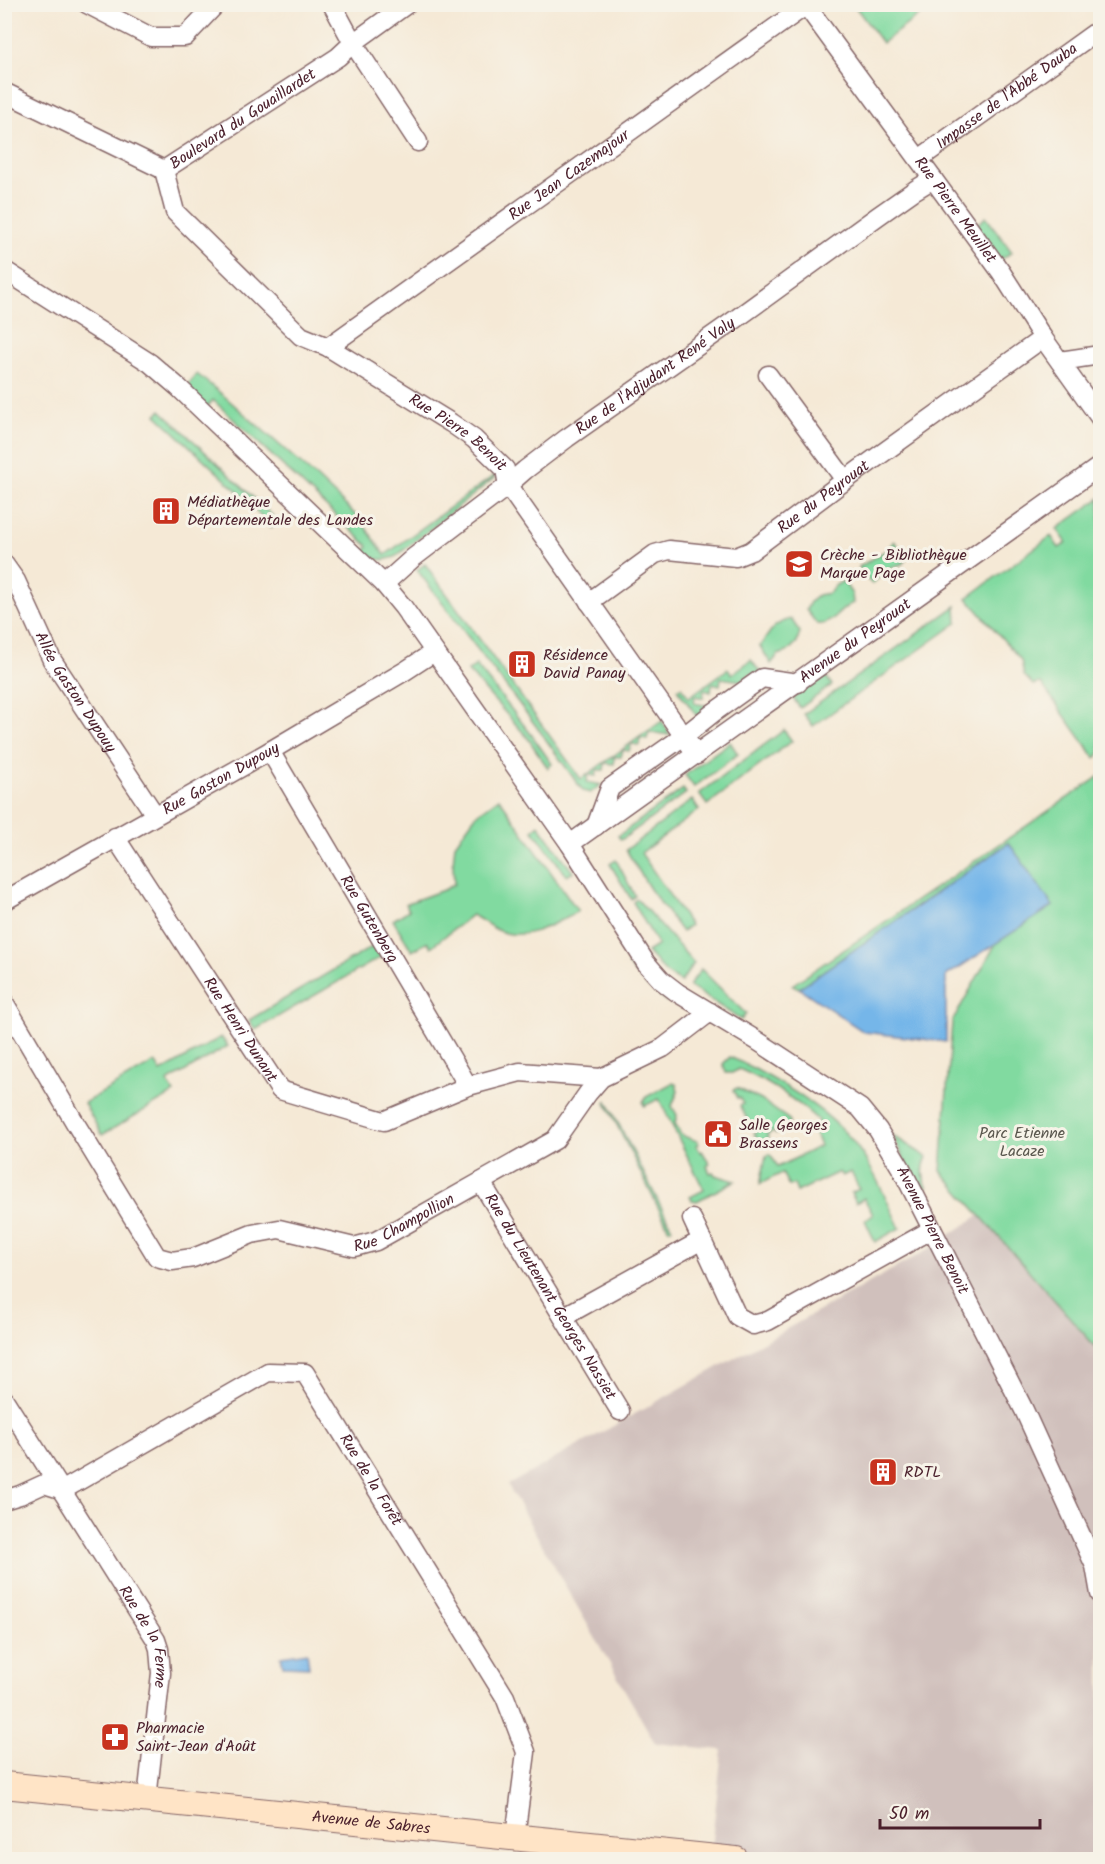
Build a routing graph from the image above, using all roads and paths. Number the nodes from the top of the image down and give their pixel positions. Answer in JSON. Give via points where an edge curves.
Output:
{"nodes":[{"id":1,"x":87,"y":4,"type":"edge"},
{"id":2,"x":216,"y":4,"type":"edge"},
{"id":3,"x":332,"y":4,"type":"edge"},
{"id":4,"x":407,"y":4,"type":"edge"},
{"id":5,"x":807,"y":5,"type":"edge"},
{"id":6,"x":1098,"y":35,"type":"edge"},
{"id":7,"x":353,"y":43,"type":"junction"},
{"id":8,"x":4,"y":92,"type":"edge"},
{"id":9,"x":418,"y":142,"type":"dead end"},
{"id":10,"x":919,"y":159,"type":"junction"},
{"id":11,"x":164,"y":170,"type":"junction"},
{"id":12,"x":933,"y":179,"type":"junction"},
{"id":13,"x":4,"y":270,"type":"edge"},
{"id":14,"x":1043,"y":338,"type":"junction"},
{"id":15,"x":328,"y":346,"type":"junction"},
{"id":16,"x":1101,"y":355,"type":"edge"},
{"id":17,"x":1060,"y":361,"type":"junction"},
{"id":18,"x":768,"y":375,"type":"dead end"},
{"id":19,"x":1101,"y":418,"type":"edge"},
{"id":20,"x":1101,"y":466,"type":"edge"},
{"id":21,"x":852,"y":475,"type":"junction"},
{"id":22,"x":508,"y":486,"type":"junction"},
{"id":23,"x":4,"y":564,"type":"edge"},
{"id":24,"x":384,"y":584,"type":"junction"},
{"id":25,"x":589,"y":602,"type":"junction"},
{"id":26,"x":434,"y":652,"type":"junction"},
{"id":27,"x":798,"y":683,"type":"junction"},
{"id":28,"x":684,"y":736,"type":"junction"},
{"id":29,"x":270,"y":752,"type":"junction"},
{"id":30,"x":697,"y":755,"type":"junction"},
{"id":31,"x":154,"y":815,"type":"junction"},
{"id":32,"x":596,"y":826,"type":"junction"},
{"id":33,"x":115,"y":837,"type":"junction"},
{"id":34,"x":570,"y":844,"type":"junction"},
{"id":35,"x":4,"y":901,"type":"edge"},
{"id":36,"x":4,"y":1002,"type":"edge"},
{"id":37,"x":710,"y":1012,"type":"junction"},
{"id":38,"x":601,"y":1078,"type":"junction"},
{"id":39,"x":468,"y":1086,"type":"junction"},
{"id":40,"x":481,"y":1182,"type":"junction"},
{"id":41,"x":692,"y":1219,"type":"dead end"},
{"id":42,"x":931,"y":1230,"type":"junction"},
{"id":43,"x":702,"y":1240,"type":"junction"},
{"id":44,"x":563,"y":1317,"type":"junction"},
{"id":45,"x":4,"y":1399,"type":"edge"},
{"id":46,"x":620,"y":1411,"type":"dead end"},
{"id":47,"x":63,"y":1490,"type":"junction"},
{"id":48,"x":4,"y":1500,"type":"edge"},
{"id":49,"x":1101,"y":1594,"type":"edge"},
{"id":50,"x":4,"y":1785,"type":"edge"},
{"id":51,"x":147,"y":1799,"type":"junction"},
{"id":52,"x":515,"y":1837,"type":"junction"},
{"id":53,"x":727,"y":1859,"type":"edge"}],
"edges":[{"from":1,"to":2,"type":"street","via":[[151,37],[185,38]]},
{"from":3,"to":7,"type":"street"},
{"from":4,"to":7,"type":"street","name":"Boulevard du Gouaillardet"},
{"from":5,"to":10,"type":"street","name":"Rue Pierre Meuillet"},
{"from":5,"to":15,"type":"street","name":"Rue Jean Cazemajour"},
{"from":6,"to":10,"type":"street","name":"Impasse de l'Abbé Dauba"},
{"from":7,"to":9,"type":"street"},
{"from":7,"to":11,"type":"street","name":"Boulevard du Gouaillardet","via":[[338,57]]},
{"from":8,"to":11,"type":"street","name":"Boulevard du Gouaillardet"},
{"from":10,"to":12,"type":"street","name":"Rue Pierre Meuillet"},
{"from":11,"to":15,"type":"street","name":"Rue Pierre Benoit","via":[[175,212],[301,336]]},
{"from":12,"to":14,"type":"street","name":"Rue Pierre Meuillet","via":[[1001,272]]},
{"from":12,"to":22,"type":"street","name":"Rue de l'Adjudant René Valy","via":[[567,438]]},
{"from":13,"to":24,"type":"street","name":"Avenue Pierre Benoit","via":[[150,363]]},
{"from":14,"to":17,"type":"street","name":"Rue Pierre Meuillet"},
{"from":14,"to":21,"type":"street","name":"Rue du Peyrouat"},
{"from":15,"to":22,"type":"street","name":"Rue Pierre Benoit","via":[[474,439],[505,469]]},
{"from":16,"to":17,"type":"street"},
{"from":17,"to":19,"type":"street","name":"Rue Pierre Meuillet"},
{"from":18,"to":21,"type":"street"},
{"from":20,"to":27,"type":"street","name":"Avenue du Peyrouat"},
{"from":21,"to":25,"type":"street","name":"Rue du Peyrouat","via":[[751,551],[736,557],[669,550],[655,554]]},
{"from":22,"to":24,"type":"street","name":"Rue de l'Adjudant René Valy"},
{"from":22,"to":25,"type":"street","name":"Rue Pierre Benoit"},
{"from":23,"to":31,"type":"street","name":"Allée Gaston Dupouy","via":[[16,581],[52,660]]},
{"from":24,"to":26,"type":"street","name":"Avenue Pierre Benoit"},
{"from":25,"to":28,"type":"street","name":"Rue Pierre Benoit"},
{"from":26,"to":29,"type":"street","name":"Rue Gaston Dupouy"},
{"from":26,"to":34,"type":"street","name":"Avenue Pierre Benoit"},
{"from":27,"to":28,"type":"street","via":[[762,678]]},
{"from":27,"to":30,"type":"street","name":"Avenue du Peyrouat"},
{"from":28,"to":30,"type":"street","name":"Rue Pierre Benoit"},
{"from":28,"to":32,"type":"street","via":[[610,788]]},
{"from":29,"to":31,"type":"street","name":"Rue Gaston Dupouy"},
{"from":29,"to":39,"type":"street","name":"Rue Gutenberg"},
{"from":30,"to":32,"type":"street","name":"Avenue du Peyrouat"},
{"from":31,"to":33,"type":"street","name":"Rue Gaston Dupouy"},
{"from":32,"to":34,"type":"street","name":"Avenue du Peyrouat"},
{"from":33,"to":35,"type":"street","name":"Rue Gaston Dupouy"},
{"from":33,"to":39,"type":"street","name":"Rue Henri Dunant","via":[[280,1090],[384,1121]]},
{"from":34,"to":37,"type":"street","name":"Avenue Pierre Benoit","via":[[646,963],[678,993]]},
{"from":36,"to":40,"type":"street","name":"Rue Champollion","via":[[157,1257],[172,1261],[193,1258],[252,1234],[279,1230],[354,1247],[376,1241]]},
{"from":37,"to":38,"type":"street","name":"Rue Champollion","via":[[663,1048]]},
{"from":37,"to":42,"type":"street","name":"Avenue Pierre Benoit","via":[[860,1108],[901,1168]]},
{"from":38,"to":39,"type":"street","name":"Rue Henri Dunant","via":[[520,1072]]},
{"from":38,"to":40,"type":"street","name":"Rue Champollion","via":[[555,1140]]},
{"from":40,"to":44,"type":"street","name":"Rue du Lieutenant Georges Nassiet"},
{"from":41,"to":43,"type":"street"},
{"from":42,"to":43,"type":"street","via":[[768,1321],[753,1325],[737,1316]]},
{"from":42,"to":49,"type":"street","name":"Avenue Pierre Benoit","via":[[1047,1459],[1095,1566]]},
{"from":43,"to":44,"type":"street"},
{"from":44,"to":46,"type":"street","name":"Rue du Lieutenant Georges Nassiet"},
{"from":45,"to":47,"type":"street","name":"Rue de la Ferme"},
{"from":47,"to":48,"type":"street","via":[[44,1484]]},
{"from":47,"to":51,"type":"street","name":"Rue de la Ferme","via":[[159,1649],[161,1673]]},
{"from":47,"to":52,"type":"street","name":"Rue de la Forêt","via":[[268,1372],[304,1373],[505,1697],[526,1752]]},
{"from":50,"to":51,"type":"main road","name":"Avenue de Sabres"},
{"from":51,"to":52,"type":"main road","name":"Avenue de Sabres"},
{"from":52,"to":53,"type":"main road","name":"Avenue de Sabres"}]}
